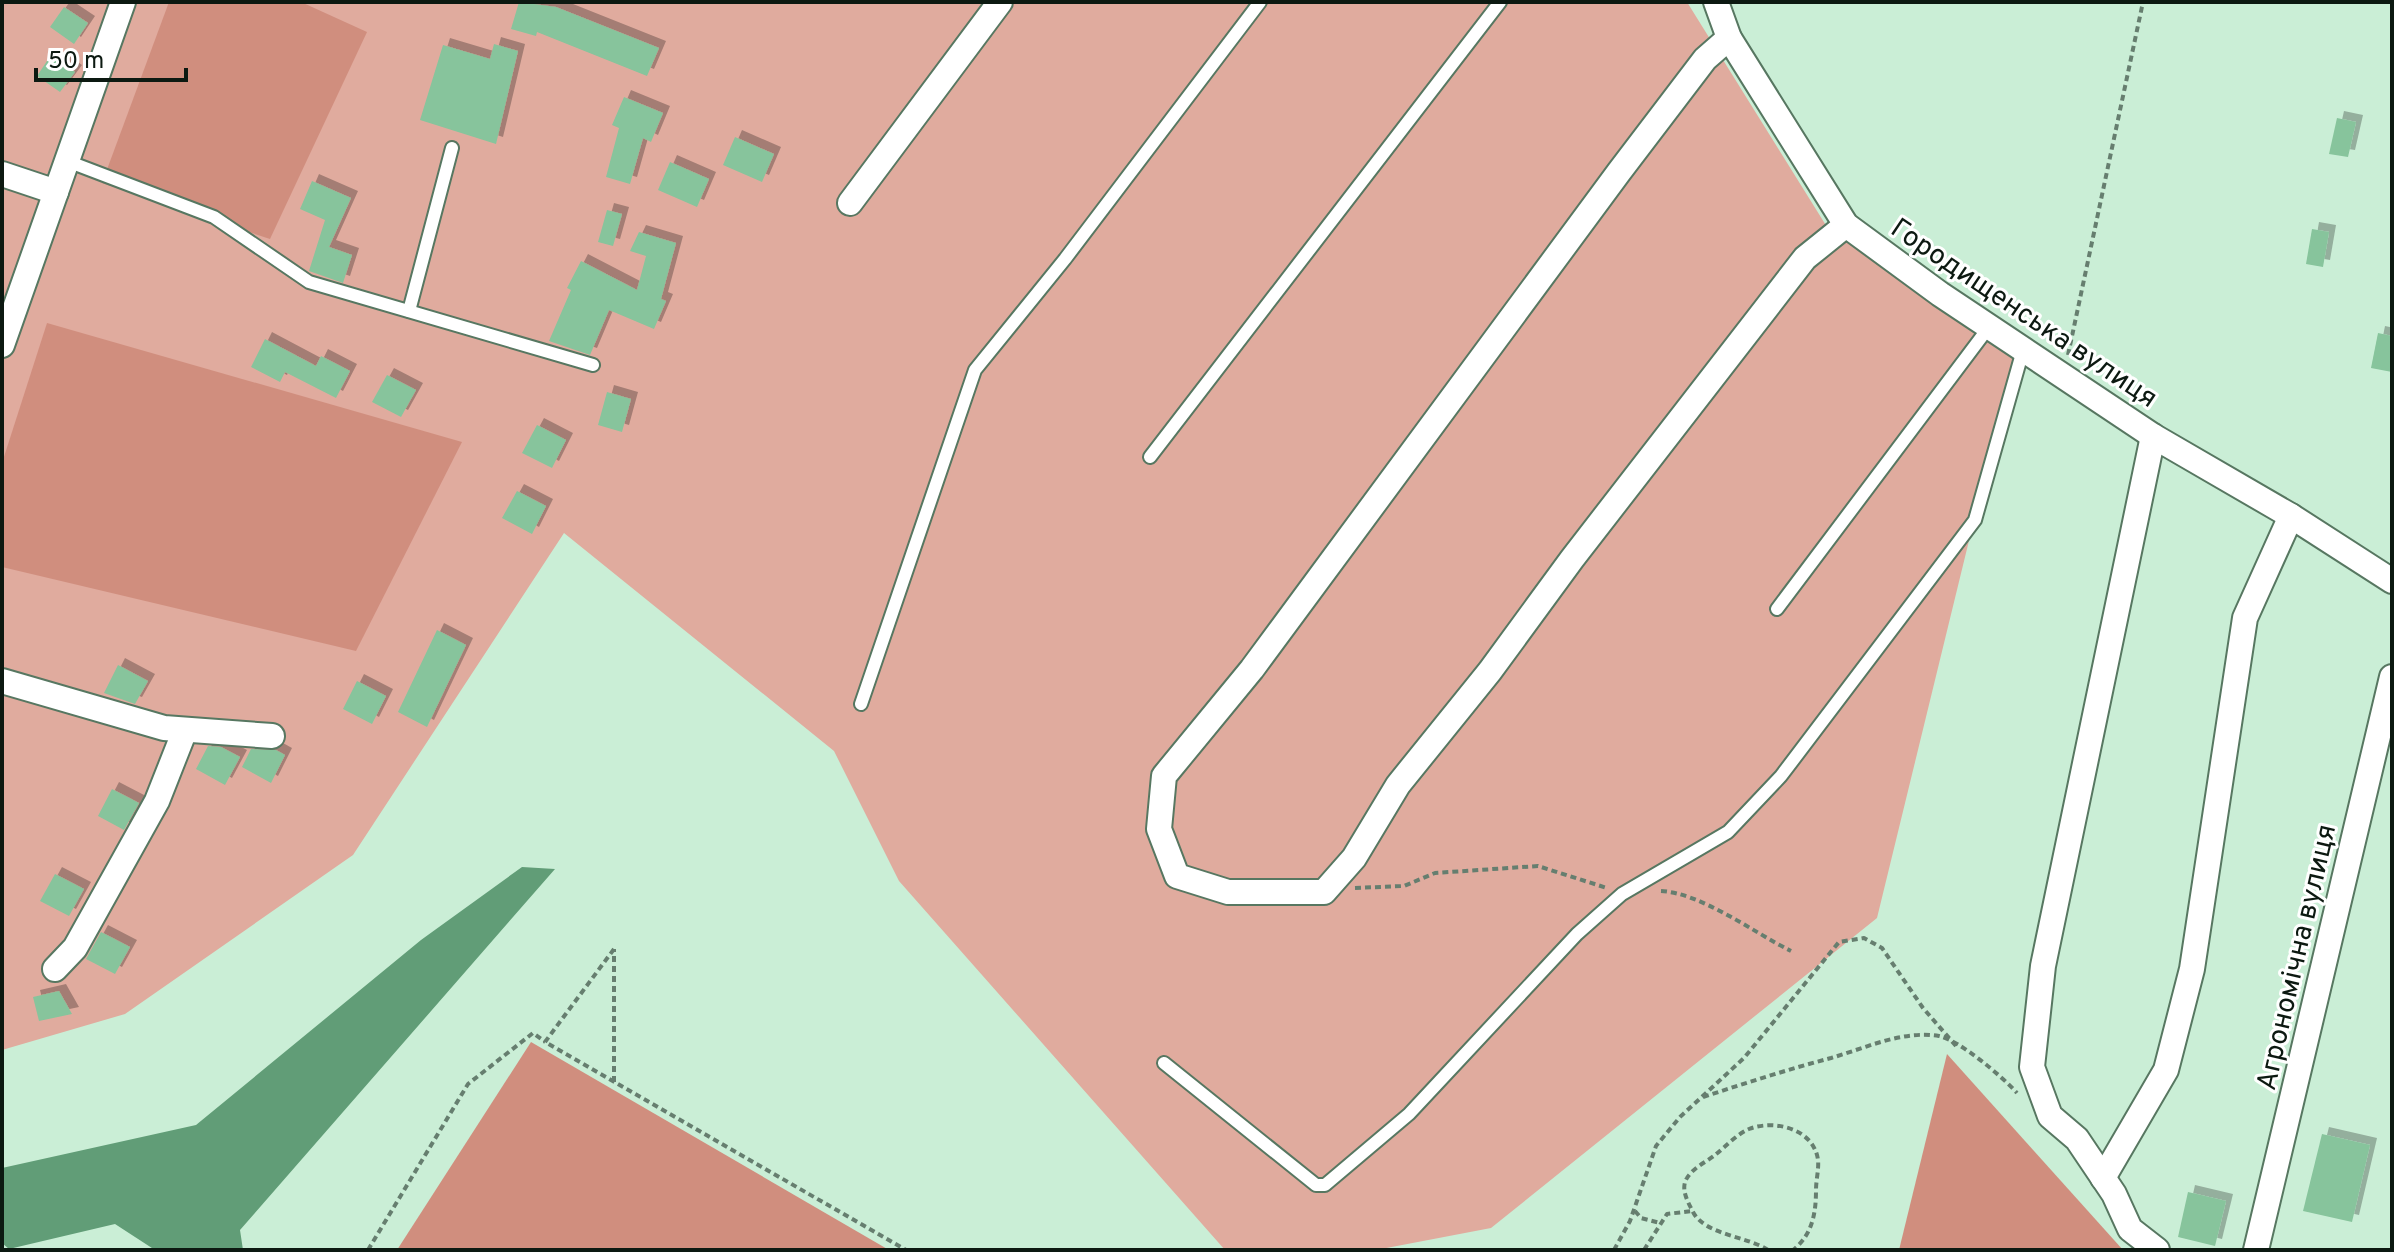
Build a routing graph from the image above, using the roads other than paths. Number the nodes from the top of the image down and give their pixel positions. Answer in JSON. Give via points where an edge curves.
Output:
{"nodes":[{"id":1,"x":123,"y":2,"type":"edge"},
{"id":2,"x":1000,"y":2,"type":"edge"},
{"id":3,"x":1260,"y":2,"type":"edge"},
{"id":4,"x":1500,"y":2,"type":"edge"},
{"id":5,"x":1716,"y":2,"type":"edge"},
{"id":6,"x":1729,"y":38,"type":"junction"},
{"id":7,"x":452,"y":148,"type":"dead end"},
{"id":8,"x":67,"y":161,"type":"junction"},
{"id":9,"x":2,"y":174,"type":"edge"},
{"id":10,"x":56,"y":192,"type":"junction"},
{"id":11,"x":850,"y":203,"type":"dead end"},
{"id":12,"x":1846,"y":225,"type":"junction"},
{"id":13,"x":409,"y":311,"type":"junction"},
{"id":14,"x":1989,"y":327,"type":"junction"},
{"id":15,"x":2,"y":345,"type":"edge"},
{"id":16,"x":2023,"y":350,"type":"junction"},
{"id":17,"x":593,"y":365,"type":"dead end"},
{"id":18,"x":2153,"y":436,"type":"junction"},
{"id":19,"x":1150,"y":457,"type":"dead end"},
{"id":20,"x":2291,"y":516,"type":"junction"},
{"id":21,"x":2392,"y":581,"type":"edge"},
{"id":22,"x":1777,"y":609,"type":"dead end"},
{"id":23,"x":2392,"y":677,"type":"edge"},
{"id":24,"x":2,"y":681,"type":"edge"},
{"id":25,"x":861,"y":704,"type":"dead end"},
{"id":26,"x":185,"y":730,"type":"junction"},
{"id":27,"x":272,"y":736,"type":"dead end"},
{"id":28,"x":55,"y":969,"type":"dead end"},
{"id":29,"x":1164,"y":1063,"type":"dead end"},
{"id":30,"x":2103,"y":1178,"type":"junction"},
{"id":31,"x":2157,"y":1250,"type":"edge"},
{"id":32,"x":2256,"y":1250,"type":"edge"}],
"edges":[{"from":1,"to":8,"type":"street"},
{"from":2,"to":11,"type":"street"},
{"from":3,"to":25,"type":"lane","via":[[975,370]]},
{"from":4,"to":19,"type":"lane"},
{"from":5,"to":6,"type":"street","name":"Городищенська вулиця"},
{"from":6,"to":12,"type":"street","name":"Городищенська вулиця"},
{"from":6,"to":12,"type":"street","via":[[1705,59],[1657,121],[1252,669],[1164,776],[1159,829],[1177,876],[1228,892],[1324,892],[1354,858],[1398,785],[1805,258]]},
{"from":7,"to":13,"type":"lane"},
{"from":8,"to":10,"type":"street"},
{"from":8,"to":13,"type":"lane","via":[[214,217],[309,282]]},
{"from":9,"to":10,"type":"street"},
{"from":10,"to":15,"type":"street"},
{"from":12,"to":14,"type":"street","name":"Городищенська вулиця"},
{"from":13,"to":17,"type":"lane"},
{"from":14,"to":16,"type":"street","name":"Городищенська вулиця"},
{"from":14,"to":22,"type":"lane"},
{"from":16,"to":18,"type":"street","name":"Городищенська вулиця"},
{"from":16,"to":29,"type":"lane","via":[[1975,520],[1781,776],[1728,832],[1622,894],[1577,934],[1409,1114],[1325,1185],[1316,1185]]},
{"from":18,"to":20,"type":"street","name":"Городищенська вулиця"},
{"from":18,"to":30,"type":"street","via":[[2043,966],[2032,1067],[2050,1116],[2077,1139]]},
{"from":20,"to":21,"type":"street","name":"Городищенська вулиця"},
{"from":20,"to":30,"type":"street","via":[[2245,618],[2192,969],[2166,1070]]},
{"from":23,"to":32,"type":"street","name":"Агрономічна вулиця"},
{"from":24,"to":26,"type":"street"},
{"from":26,"to":27,"type":"street"},
{"from":26,"to":28,"type":"street","via":[[157,801],[75,948]]},
{"from":30,"to":31,"type":"street","via":[[2130,1229]]}]}
